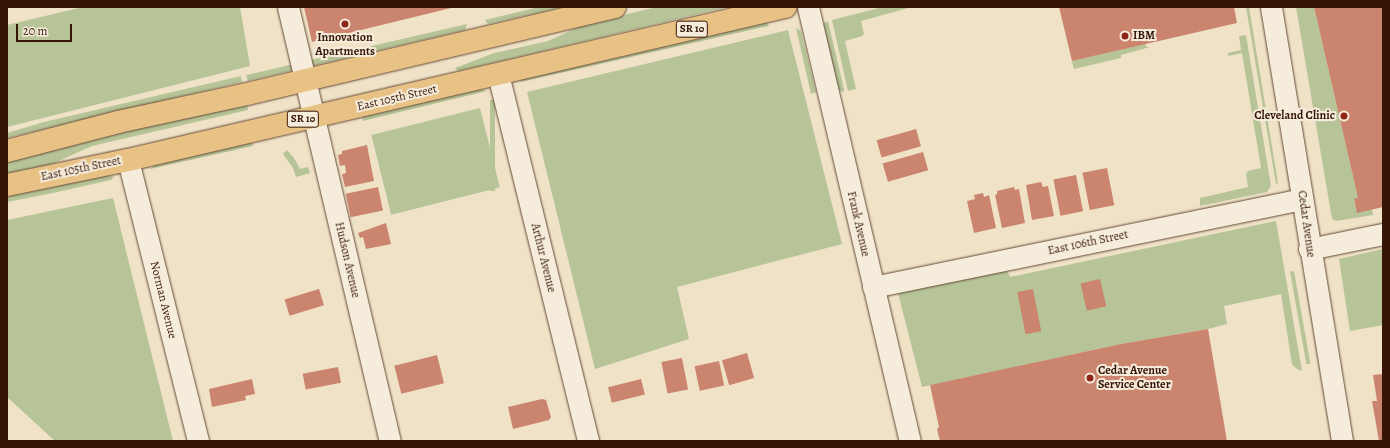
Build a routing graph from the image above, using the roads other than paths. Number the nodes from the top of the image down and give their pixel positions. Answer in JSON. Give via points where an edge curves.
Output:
{"nodes":[{"id":1,"x":288,"y":7,"type":"edge"},
{"id":2,"x":615,"y":7,"type":"edge"},
{"id":3,"x":785,"y":7,"type":"edge"},
{"id":4,"x":808,"y":7,"type":"edge"},
{"id":5,"x":1271,"y":7,"type":"edge"},
{"id":6,"x":498,"y":74,"type":"junction"},
{"id":7,"x":305,"y":80,"type":"junction"},
{"id":8,"x":314,"y":117,"type":"junction"},
{"id":9,"x":7,"y":151,"type":"edge"},
{"id":10,"x":128,"y":160,"type":"junction"},
{"id":11,"x":7,"y":185,"type":"edge"},
{"id":12,"x":1302,"y":199,"type":"junction"},
{"id":13,"x":1383,"y":234,"type":"edge"},
{"id":14,"x":1309,"y":249,"type":"junction"},
{"id":15,"x":873,"y":287,"type":"junction"},
{"id":16,"x":198,"y":441,"type":"edge"},
{"id":17,"x":390,"y":441,"type":"edge"},
{"id":18,"x":588,"y":441,"type":"edge"},
{"id":19,"x":910,"y":441,"type":"edge"},
{"id":20,"x":1342,"y":441,"type":"edge"}],
"edges":[{"from":1,"to":7,"type":"street","name":"Hudson Avenue"},
{"from":2,"to":7,"type":"main road"},
{"from":3,"to":6,"type":"main road","name":"East 105th Street","number":"SR 10"},
{"from":4,"to":15,"type":"street","name":"Frank Avenue"},
{"from":5,"to":12,"type":"street","name":"Cedar Avenue"},
{"from":6,"to":8,"type":"main road","name":"East 105th Street","number":"SR 10"},
{"from":6,"to":18,"type":"street","name":"Arthur Avenue"},
{"from":7,"to":8,"type":"street","name":"Hudson Avenue"},
{"from":7,"to":9,"type":"main road","via":[[118,122]]},
{"from":8,"to":10,"type":"main road","name":"East 105th Street","number":"SR 10"},
{"from":8,"to":17,"type":"street","name":"Hudson Avenue"},
{"from":10,"to":11,"type":"main road","name":"East 105th Street","number":"SR 10"},
{"from":10,"to":16,"type":"street","name":"Norman Avenue"},
{"from":12,"to":14,"type":"street","name":"Cedar Avenue"},
{"from":12,"to":15,"type":"street","name":"East 106th Street"},
{"from":13,"to":14,"type":"street"},
{"from":14,"to":20,"type":"street","name":"Cedar Avenue"},
{"from":15,"to":19,"type":"street","name":"Frank Avenue"}]}
